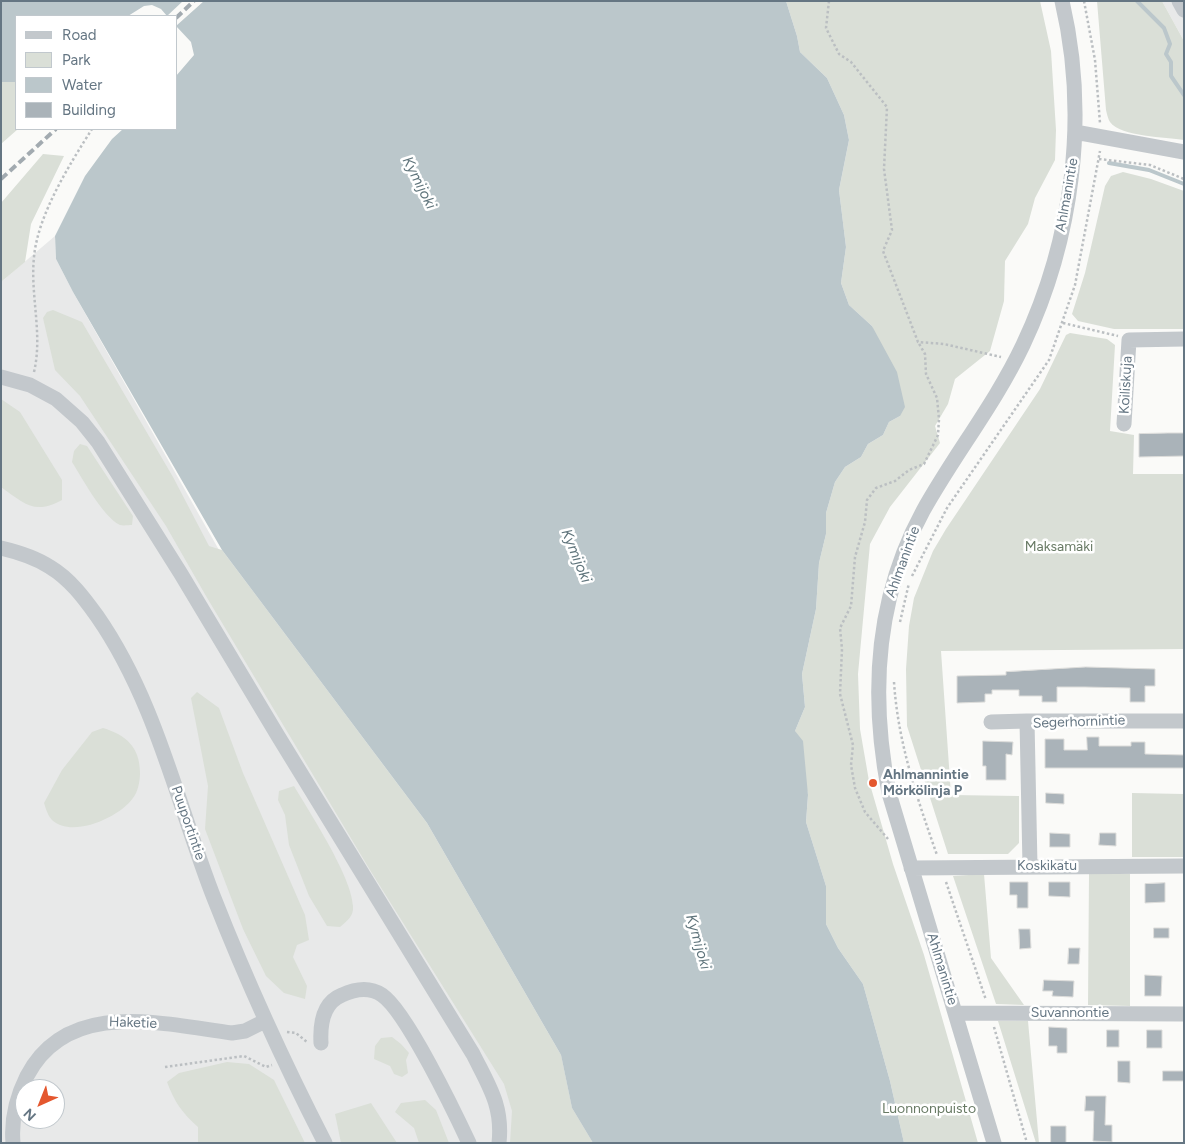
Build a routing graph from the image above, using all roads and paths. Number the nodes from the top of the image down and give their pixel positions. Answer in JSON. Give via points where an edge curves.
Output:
{"nodes":[{"id":1,"x":829,"y":1,"type":"edge"},
{"id":2,"x":1062,"y":1,"type":"edge"},
{"id":3,"x":1084,"y":1,"type":"edge"},
{"id":4,"x":1179,"y":1,"type":"edge"},
{"id":5,"x":1184,"y":10,"type":"edge"},
{"id":6,"x":1100,"y":126,"type":"dead end"},
{"id":7,"x":91,"y":130,"type":"edge"},
{"id":8,"x":1075,"y":132,"type":"junction"},
{"id":9,"x":1100,"y":144,"type":"dead end"},
{"id":10,"x":1184,"y":152,"type":"edge"},
{"id":11,"x":1099,"y":158,"type":"junction"},
{"id":12,"x":1184,"y":179,"type":"edge"},
{"id":13,"x":1063,"y":323,"type":"junction"},
{"id":14,"x":1184,"y":339,"type":"edge"},
{"id":15,"x":1129,"y":340,"type":"junction"},
{"id":16,"x":1014,"y":363,"type":"junction"},
{"id":17,"x":1,"y":377,"type":"edge"},
{"id":18,"x":30,"y":385,"type":"junction"},
{"id":19,"x":1124,"y":424,"type":"dead end"},
{"id":20,"x":1,"y":548,"type":"edge"},
{"id":21,"x":898,"y":629,"type":"dead end"},
{"id":22,"x":894,"y":674,"type":"dead end"},
{"id":23,"x":1027,"y":721,"type":"junction"},
{"id":24,"x":1184,"y":721,"type":"edge"},
{"id":25,"x":991,"y":722,"type":"dead end"},
{"id":26,"x":939,"y":860,"type":"dead end"},
{"id":27,"x":1030,"y":866,"type":"junction"},
{"id":28,"x":1184,"y":866,"type":"edge"},
{"id":29,"x":911,"y":868,"type":"junction"},
{"id":30,"x":956,"y":1013,"type":"junction"},
{"id":31,"x":1184,"y":1014,"type":"edge"},
{"id":32,"x":265,"y":1021,"type":"junction"},
{"id":33,"x":282,"y":1033,"type":"dead end"},
{"id":34,"x":318,"y":1044,"type":"joint"},
{"id":35,"x":272,"y":1065,"type":"dead end"},
{"id":36,"x":165,"y":1067,"type":"dead end"},
{"id":37,"x":13,"y":1143,"type":"edge"},
{"id":38,"x":325,"y":1143,"type":"edge"},
{"id":39,"x":469,"y":1143,"type":"edge"},
{"id":40,"x":499,"y":1143,"type":"edge"},
{"id":41,"x":994,"y":1143,"type":"edge"}],
"edges":[{"from":1,"to":16,"type":"path","via":[[826,28],[839,54],[851,62],[887,107],[884,169],[892,230],[883,251],[918,342],[981,351]]},
{"from":2,"to":8,"type":"street","name":"Ahlmanintie","via":[[1072,63]]},
{"from":3,"to":6,"type":"path","via":[[1095,60]]},
{"from":4,"to":5,"type":"street"},
{"from":7,"to":18,"type":"path","via":[[72,160],[44,217],[34,257],[37,360]]},
{"from":8,"to":10,"type":"street"},
{"from":8,"to":16,"type":"street","name":"Ahlmanintie","via":[[1068,204],[1056,251],[1039,307]]},
{"from":9,"to":11,"type":"path"},
{"from":11,"to":12,"type":"path","via":[[1150,165]]},
{"from":11,"to":13,"type":"path","via":[[1075,284]]},
{"from":13,"to":15,"type":"path"},
{"from":13,"to":21,"type":"path","via":[[1049,360],[932,534],[910,578]]},
{"from":14,"to":15,"type":"street","name":"Koiliskuja"},
{"from":15,"to":19,"type":"street","name":"Koiliskuja"},
{"from":16,"to":29,"type":"street","name":"Ahlmanintie","via":[[923,512],[898,569],[884,624],[878,685],[880,746],[889,793]]},
{"from":17,"to":18,"type":"street"},
{"from":18,"to":40,"type":"street","via":[[56,399],[82,422],[182,574],[473,1054],[499,1110]]},
{"from":20,"to":32,"type":"street","name":"Puuportintie","via":[[19,552],[51,567],[83,598],[112,638],[162,746],[214,897]]},
{"from":22,"to":26,"type":"path","via":[[899,732],[908,772]]},
{"from":23,"to":24,"type":"street","name":"Segerhornintie"},
{"from":23,"to":25,"type":"street"},
{"from":23,"to":27,"type":"street","name":"Segerhornintie"},
{"from":27,"to":28,"type":"street","name":"Koskikatu"},
{"from":27,"to":29,"type":"street","name":"Koskikatu"},
{"from":29,"to":30,"type":"street","name":"Ahlmanintie"},
{"from":30,"to":31,"type":"street","name":"Suvannontie"},
{"from":30,"to":41,"type":"street","name":"Ahlmanintie"},
{"from":32,"to":37,"type":"street","name":"Haketie","via":[[245,1031],[232,1032],[117,1021],[97,1023],[72,1032],[50,1046],[22,1086],[15,1108]]},
{"from":32,"to":38,"type":"street","name":"Puuportintie"},
{"from":33,"to":34,"type":"path","via":[[290,1031],[306,1042]]},
{"from":34,"to":39,"type":"street","via":[[321,1020],[337,997],[361,990],[381,994],[398,1012]]},
{"from":35,"to":36,"type":"path","via":[[266,1067],[244,1056]]}]}
